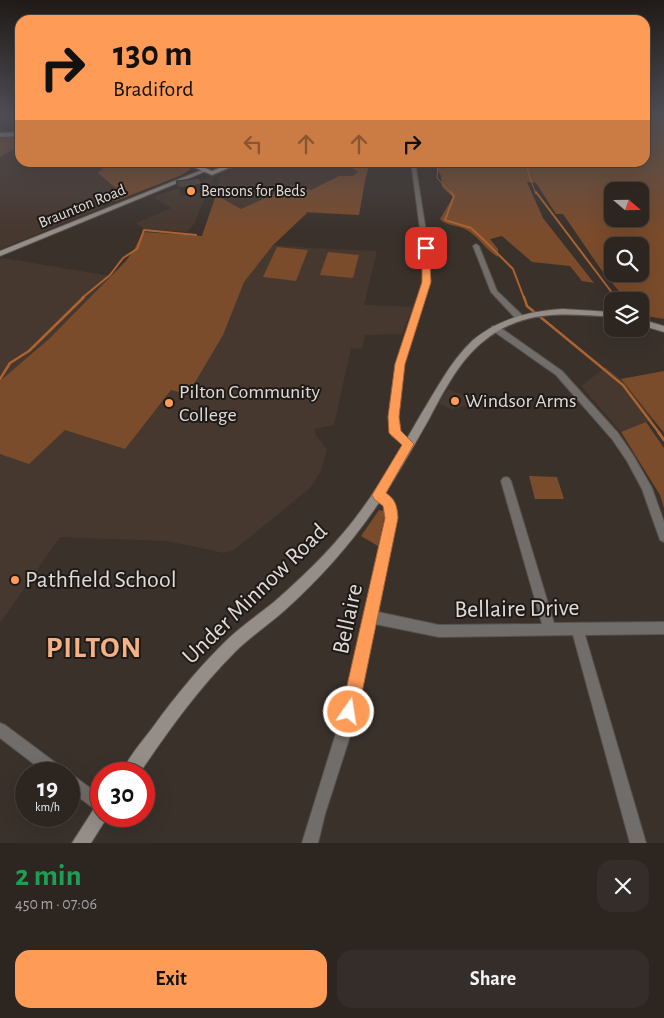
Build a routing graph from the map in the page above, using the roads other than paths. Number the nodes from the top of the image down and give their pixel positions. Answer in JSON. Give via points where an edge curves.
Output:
{"nodes":[{"id":1,"x":192,"y":167,"type":"edge"},
{"id":2,"x":414,"y":167,"type":"edge"},
{"id":3,"x":211,"y":169,"type":"edge"},
{"id":4,"x":186,"y":178,"type":"junction"},
{"id":5,"x":174,"y":184,"type":"junction"},
{"id":6,"x":476,"y":246,"type":"dead end"},
{"id":7,"x":0,"y":254,"type":"edge"},
{"id":8,"x":604,"y":314,"type":"edge"},
{"id":9,"x":523,"y":316,"type":"junction"},
{"id":10,"x":649,"y":325,"type":"edge"},
{"id":11,"x":495,"y":328,"type":"junction"},
{"id":12,"x":664,"y":329,"type":"edge"},
{"id":13,"x":408,"y":444,"type":"junction"},
{"id":14,"x":506,"y":481,"type":"dead end"},
{"id":15,"x":378,"y":495,"type":"junction"},
{"id":16,"x":664,"y":537,"type":"edge"},
{"id":17,"x":371,"y":617,"type":"junction"},
{"id":18,"x":664,"y":628,"type":"edge"},
{"id":19,"x":550,"y":630,"type":"junction"},
{"id":20,"x":578,"y":630,"type":"junction"},
{"id":21,"x":0,"y":730,"type":"edge"},
{"id":22,"x":43,"y":762,"type":"edge"},
{"id":23,"x":138,"y":762,"type":"edge"},
{"id":24,"x":92,"y":827,"type":"edge"},
{"id":25,"x":81,"y":843,"type":"edge"},
{"id":26,"x":310,"y":843,"type":"edge"},
{"id":27,"x":638,"y":843,"type":"edge"}],
"edges":[{"from":1,"to":4,"type":"street"},
{"from":2,"to":13,"type":"street","via":[[427,274],[400,364],[393,417],[395,433]]},
{"from":3,"to":4,"type":"street","name":"Braunton Road"},
{"from":3,"to":5,"type":"street","name":"Braunton Road"},
{"from":4,"to":5,"type":"street","name":"Braunton Road"},
{"from":5,"to":7,"type":"street","name":"Braunton Road"},
{"from":6,"to":9,"type":"street","via":[[494,292]]},
{"from":8,"to":9,"type":"street","name":"Under Minnow Road","via":[[573,310]]},
{"from":9,"to":11,"type":"street","name":"Under Minnow Road"},
{"from":10,"to":12,"type":"street"},
{"from":11,"to":13,"type":"street","name":"Under Minnow Road","via":[[455,366]]},
{"from":11,"to":16,"type":"street","via":[[559,373],[615,436],[646,488]]},
{"from":13,"to":15,"type":"street","name":"Under Minnow Road"},
{"from":14,"to":19,"type":"street"},
{"from":15,"to":17,"type":"street","name":"Bellaire","via":[[388,502],[391,516]]},
{"from":15,"to":23,"type":"street","name":"Under Minnow Road","via":[[346,540],[201,677]]},
{"from":17,"to":19,"type":"street","name":"Bellaire Drive","via":[[439,632]]},
{"from":17,"to":26,"type":"street","name":"Bellaire","via":[[345,730]]},
{"from":18,"to":20,"type":"street","name":"Bellaire Drive"},
{"from":19,"to":20,"type":"street","name":"Bellaire Drive"},
{"from":20,"to":27,"type":"street"},
{"from":21,"to":22,"type":"street"},
{"from":24,"to":25,"type":"street"}]}
